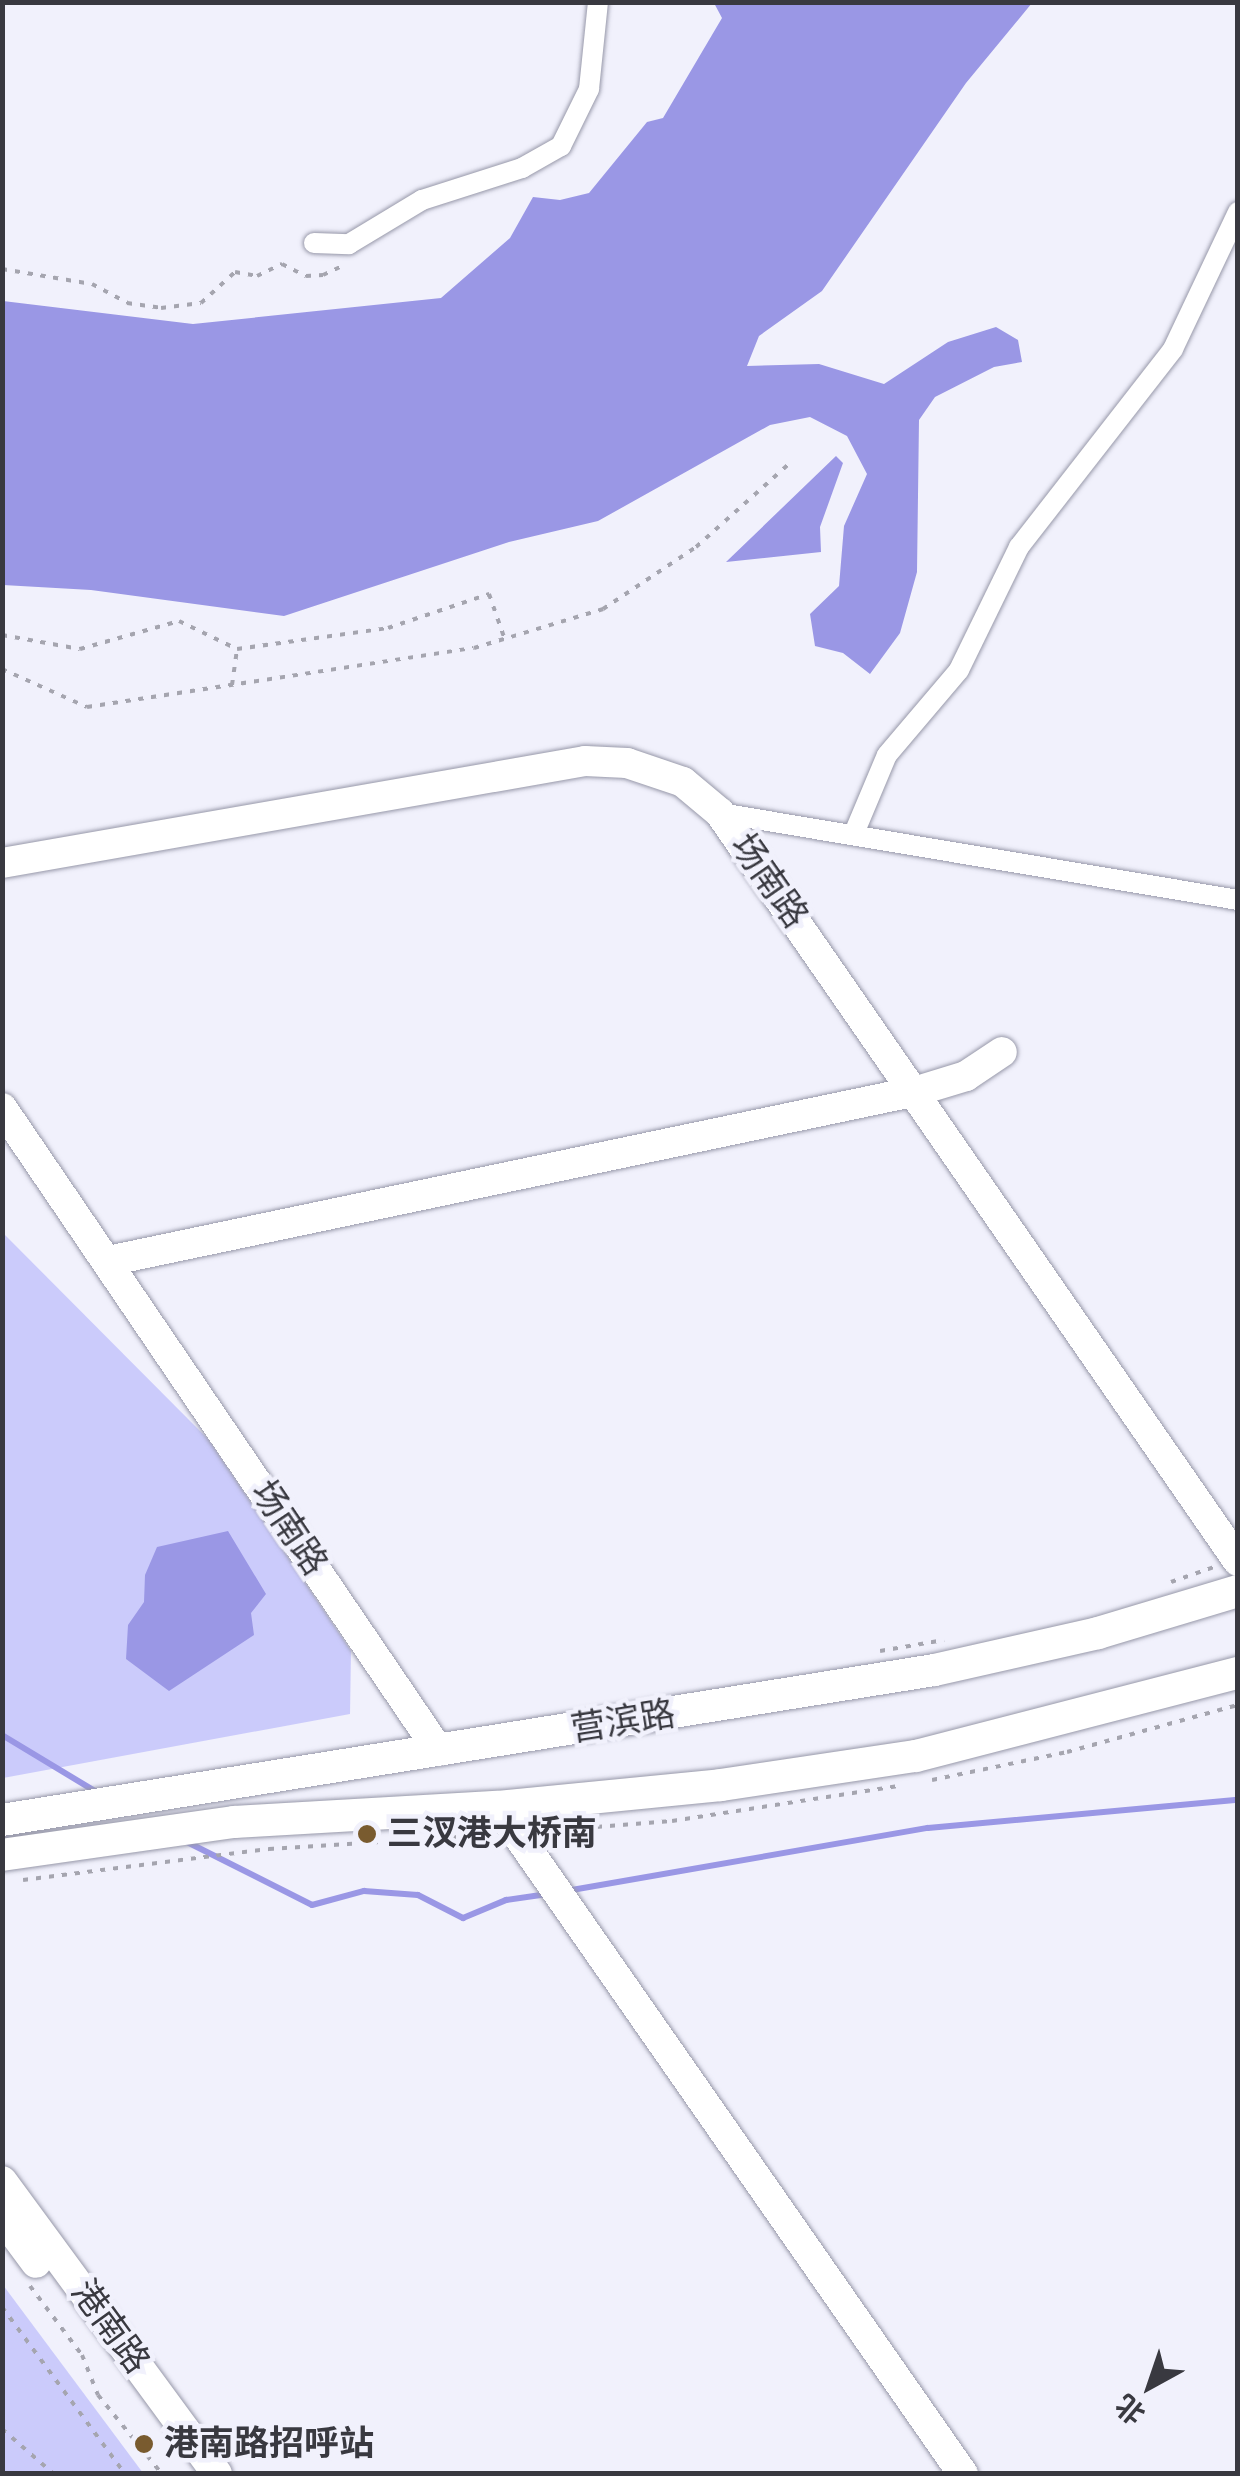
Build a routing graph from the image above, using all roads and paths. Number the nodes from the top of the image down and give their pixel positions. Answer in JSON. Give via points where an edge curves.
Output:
{"nodes":[{"id":1,"x":598,"y":2,"type":"edge"},
{"id":2,"x":1238,"y":212,"type":"edge"},
{"id":3,"x":371,"y":234,"type":"junction"},
{"id":4,"x":314,"y":243,"type":"dead end"},
{"id":5,"x":2,"y":269,"type":"edge"},
{"id":6,"x":791,"y":462,"type":"dead end"},
{"id":7,"x":2,"y":635,"type":"edge"},
{"id":8,"x":505,"y":640,"type":"junction"},
{"id":9,"x":237,"y":649,"type":"junction"},
{"id":10,"x":2,"y":669,"type":"edge"},
{"id":11,"x":232,"y":686,"type":"junction"},
{"id":12,"x":720,"y":812,"type":"junction"},
{"id":13,"x":855,"y":831,"type":"junction"},
{"id":14,"x":2,"y":864,"type":"edge"},
{"id":15,"x":1238,"y":900,"type":"edge"},
{"id":16,"x":1002,"y":1052,"type":"dead end"},
{"id":17,"x":917,"y":1091,"type":"junction"},
{"id":18,"x":2,"y":1108,"type":"edge"},
{"id":19,"x":108,"y":1261,"type":"junction"},
{"id":20,"x":1237,"y":1560,"type":"edge"},
{"id":21,"x":1168,"y":1584,"type":"dead end"},
{"id":22,"x":1238,"y":1592,"type":"edge"},
{"id":23,"x":959,"y":1637,"type":"dead end"},
{"id":24,"x":858,"y":1669,"type":"junction"},
{"id":25,"x":1238,"y":1673,"type":"edge"},
{"id":26,"x":438,"y":1750,"type":"junction"},
{"id":27,"x":498,"y":1808,"type":"junction"},
{"id":28,"x":2,"y":1820,"type":"edge"},
{"id":29,"x":269,"y":1849,"type":"dead end"},
{"id":30,"x":12,"y":1868,"type":"edge"},
{"id":31,"x":2,"y":2181,"type":"edge"},
{"id":32,"x":2,"y":2217,"type":"edge"},
{"id":33,"x":25,"y":2280,"type":"dead end"},
{"id":34,"x":2,"y":2307,"type":"edge"},
{"id":35,"x":2,"y":2429,"type":"edge"},
{"id":36,"x":54,"y":2474,"type":"edge"},
{"id":37,"x":125,"y":2474,"type":"edge"},
{"id":38,"x":162,"y":2474,"type":"edge"},
{"id":39,"x":192,"y":2474,"type":"edge"},
{"id":40,"x":217,"y":2474,"type":"edge"},
{"id":41,"x":963,"y":2474,"type":"edge"}],
"edges":[{"from":1,"to":3,"type":"street","via":[[589,89],[560,146],[522,168],[422,200]]},
{"from":2,"to":13,"type":"street","via":[[1173,349],[1019,547],[959,670],[887,755]]},
{"from":3,"to":4,"type":"street","via":[[349,244]]},
{"from":3,"to":5,"type":"path","via":[[365,249],[323,275],[306,276],[282,264],[257,276],[235,272],[211,298],[183,306],[143,306],[92,284]]},
{"from":6,"to":8,"type":"path","via":[[696,547],[603,609]]},
{"from":7,"to":9,"type":"path","via":[[80,649],[178,622]]},
{"from":8,"to":9,"type":"path","via":[[489,594],[388,628]]},
{"from":8,"to":11,"type":"path"},
{"from":9,"to":11,"type":"path"},
{"from":10,"to":11,"type":"path","via":[[87,707]]},
{"from":12,"to":13,"type":"street"},
{"from":12,"to":14,"type":"street","name":"场南路","via":[[682,782],[627,763],[585,761]]},
{"from":12,"to":17,"type":"street","name":"场南路"},
{"from":13,"to":15,"type":"street"},
{"from":16,"to":17,"type":"street","via":[[966,1076]]},
{"from":17,"to":19,"type":"street"},
{"from":17,"to":20,"type":"street","name":"场南路"},
{"from":18,"to":19,"type":"street","name":"场南路"},
{"from":19,"to":26,"type":"street","name":"场南路"},
{"from":20,"to":21,"type":"path"},
{"from":22,"to":24,"type":"main road","name":"营滨路","via":[[1067,1641]]},
{"from":23,"to":24,"type":"path"},
{"from":24,"to":26,"type":"main road","name":"营滨路"},
{"from":25,"to":27,"type":"main road","name":"营滨路","via":[[916,1756]]},
{"from":26,"to":28,"type":"main road","name":"营滨路"},
{"from":27,"to":30,"type":"main road","name":"营滨路","via":[[234,1822]]},
{"from":27,"to":41,"type":"street"},
{"from":29,"to":30,"type":"path"},
{"from":31,"to":40,"type":"street","name":"港南路"},
{"from":32,"to":39,"type":"street","name":"港南路"},
{"from":33,"to":38,"type":"path","via":[[82,2355],[98,2395]]},
{"from":34,"to":37,"type":"path"},
{"from":35,"to":36,"type":"path"}]}
